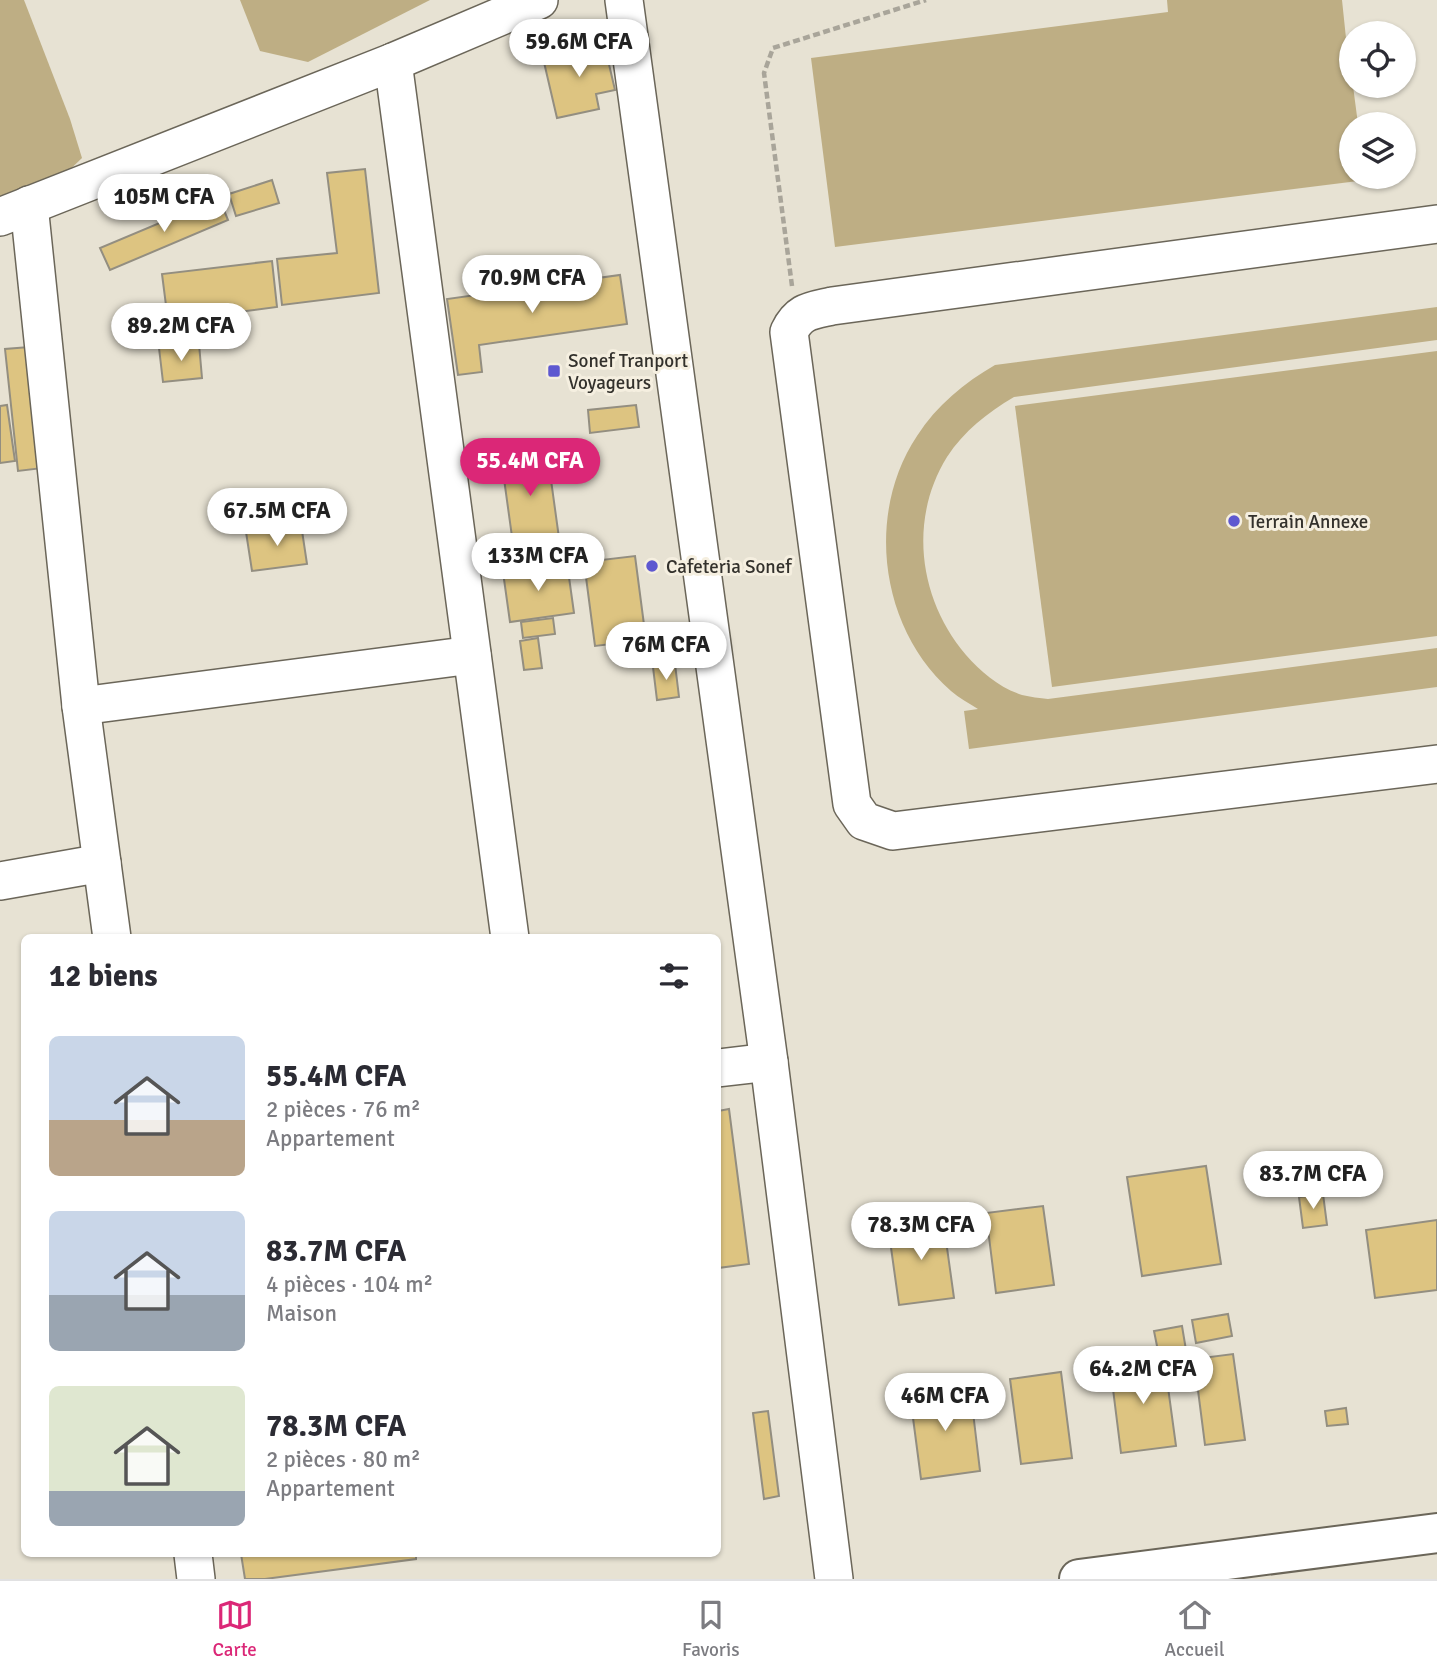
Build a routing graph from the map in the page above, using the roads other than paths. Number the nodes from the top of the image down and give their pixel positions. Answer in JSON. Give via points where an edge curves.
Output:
{"nodes":[{"id":1,"x":539,"y":0,"type":"edge"},
{"id":2,"x":624,"y":0,"type":"edge"},
{"id":3,"x":393,"y":62,"type":"junction"},
{"id":4,"x":15,"y":211,"type":"edge"},
{"id":5,"x":1437,"y":224,"type":"edge"},
{"id":6,"x":472,"y":655,"type":"junction"},
{"id":7,"x":81,"y":706,"type":"junction"},
{"id":8,"x":1437,"y":764,"type":"edge"},
{"id":9,"x":102,"y":863,"type":"junction"},
{"id":10,"x":0,"y":881,"type":"edge"},
{"id":11,"x":111,"y":934,"type":"edge"},
{"id":12,"x":509,"y":934,"type":"edge"},
{"id":13,"x":769,"y":1062,"type":"junction"},
{"id":14,"x":721,"y":1068,"type":"edge"},
{"id":15,"x":1437,"y":1533,"type":"edge"},
{"id":16,"x":193,"y":1557,"type":"edge"},
{"id":17,"x":1102,"y":1577,"type":"edge"},
{"id":18,"x":196,"y":1579,"type":"edge"},
{"id":19,"x":834,"y":1579,"type":"edge"}],
"edges":[{"from":1,"to":3,"type":"street"},
{"from":2,"to":13,"type":"street"},
{"from":3,"to":4,"type":"street"},
{"from":3,"to":6,"type":"street"},
{"from":4,"to":7,"type":"street"},
{"from":5,"to":8,"type":"street","via":[[832,306],[796,318],[789,332],[852,804],[864,821],[893,831]]},
{"from":6,"to":7,"type":"street"},
{"from":6,"to":12,"type":"street"},
{"from":7,"to":9,"type":"street"},
{"from":9,"to":10,"type":"street"},
{"from":9,"to":11,"type":"street"},
{"from":13,"to":14,"type":"street"},
{"from":13,"to":19,"type":"street"},
{"from":15,"to":17,"type":"main road"},
{"from":16,"to":18,"type":"street"}]}
